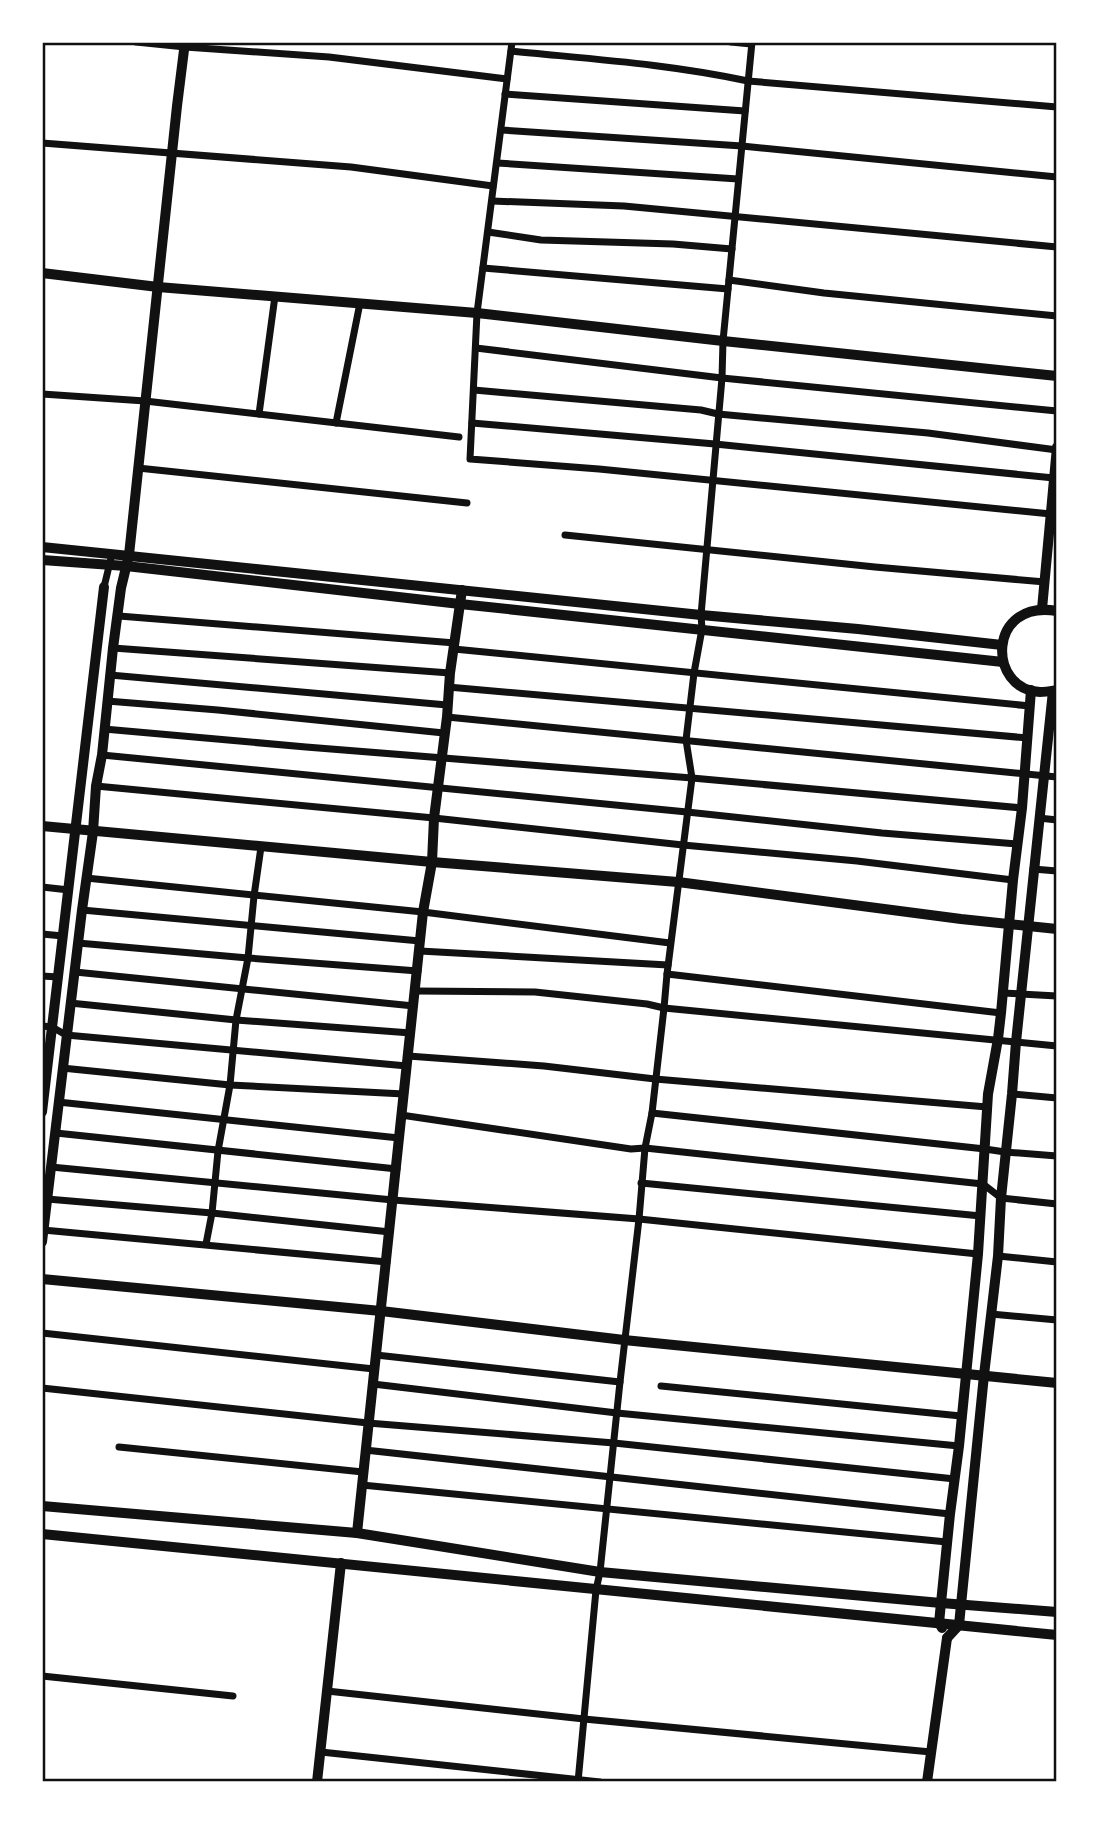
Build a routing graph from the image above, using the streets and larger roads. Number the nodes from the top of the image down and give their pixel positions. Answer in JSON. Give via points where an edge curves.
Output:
{"nodes":[{"id":1,"x":136,"y":42,"type":"edge"},
{"id":2,"x":512,"y":42,"type":"edge"},
{"id":3,"x":731,"y":42,"type":"edge"},
{"id":4,"x":751,"y":43,"type":"edge"},
{"id":5,"x":185,"y":45,"type":"edge"},
{"id":6,"x":511,"y":51,"type":"junction"},
{"id":7,"x":507,"y":79,"type":"junction"},
{"id":8,"x":748,"y":81,"type":"junction"},
{"id":9,"x":505,"y":94,"type":"junction"},
{"id":10,"x":1057,"y":107,"type":"edge"},
{"id":11,"x":745,"y":111,"type":"junction"},
{"id":12,"x":501,"y":130,"type":"junction"},
{"id":13,"x":42,"y":143,"type":"edge"},
{"id":14,"x":742,"y":146,"type":"junction"},
{"id":15,"x":172,"y":153,"type":"junction"},
{"id":16,"x":497,"y":163,"type":"junction"},
{"id":17,"x":1057,"y":177,"type":"edge"},
{"id":18,"x":738,"y":179,"type":"junction"},
{"id":19,"x":494,"y":186,"type":"junction"},
{"id":20,"x":492,"y":201,"type":"junction"},
{"id":21,"x":735,"y":216,"type":"junction"},
{"id":22,"x":488,"y":232,"type":"junction"},
{"id":23,"x":1057,"y":247,"type":"edge"},
{"id":24,"x":732,"y":249,"type":"junction"},
{"id":25,"x":483,"y":268,"type":"junction"},
{"id":26,"x":42,"y":273,"type":"edge"},
{"id":27,"x":728,"y":284,"type":"junction"},
{"id":28,"x":158,"y":286,"type":"junction"},
{"id":29,"x":275,"y":296,"type":"junction"},
{"id":30,"x":360,"y":303,"type":"junction"},
{"id":31,"x":477,"y":313,"type":"junction"},
{"id":32,"x":1057,"y":316,"type":"edge"},
{"id":33,"x":723,"y":341,"type":"junction"},
{"id":34,"x":476,"y":348,"type":"junction"},
{"id":35,"x":1057,"y":376,"type":"edge"},
{"id":36,"x":722,"y":378,"type":"junction"},
{"id":37,"x":474,"y":390,"type":"junction"},
{"id":38,"x":42,"y":394,"type":"edge"},
{"id":39,"x":145,"y":401,"type":"junction"},
{"id":40,"x":1057,"y":411,"type":"edge"},
{"id":41,"x":259,"y":414,"type":"junction"},
{"id":42,"x":718,"y":414,"type":"junction"},
{"id":43,"x":336,"y":423,"type":"junction"},
{"id":44,"x":472,"y":423,"type":"junction"},
{"id":45,"x":458,"y":437,"type":"dead end"},
{"id":46,"x":715,"y":444,"type":"junction"},
{"id":47,"x":1057,"y":448,"type":"edge"},
{"id":48,"x":138,"y":468,"type":"junction"},
{"id":49,"x":1054,"y":478,"type":"junction"},
{"id":50,"x":713,"y":481,"type":"junction"},
{"id":51,"x":467,"y":503,"type":"dead end"},
{"id":52,"x":1051,"y":513,"type":"junction"},
{"id":53,"x":565,"y":535,"type":"dead end"},
{"id":54,"x":42,"y":547,"type":"edge"},
{"id":55,"x":706,"y":549,"type":"junction"},
{"id":56,"x":112,"y":554,"type":"junction"},
{"id":57,"x":42,"y":560,"type":"edge"},
{"id":58,"x":127,"y":561,"type":"junction"},
{"id":59,"x":110,"y":565,"type":"junction"},
{"id":60,"x":1045,"y":582,"type":"junction"},
{"id":61,"x":104,"y":587,"type":"joint"},
{"id":62,"x":462,"y":590,"type":"junction"},
{"id":63,"x":460,"y":604,"type":"junction"},
{"id":64,"x":1042,"y":609,"type":"junction"},
{"id":65,"x":1057,"y":611,"type":"edge"},
{"id":66,"x":701,"y":615,"type":"junction"},
{"id":67,"x":119,"y":616,"type":"junction"},
{"id":68,"x":702,"y":629,"type":"junction"},
{"id":69,"x":1002,"y":645,"type":"junction"},
{"id":70,"x":454,"y":646,"type":"junction"},
{"id":71,"x":113,"y":648,"type":"junction"},
{"id":72,"x":1003,"y":662,"type":"junction"},
{"id":73,"x":450,"y":673,"type":"junction"},
{"id":74,"x":694,"y":673,"type":"junction"},
{"id":75,"x":110,"y":675,"type":"junction"},
{"id":76,"x":449,"y":687,"type":"junction"},
{"id":77,"x":1031,"y":690,"type":"junction"},
{"id":78,"x":1055,"y":691,"type":"edge"},
{"id":79,"x":107,"y":701,"type":"junction"},
{"id":80,"x":447,"y":705,"type":"junction"},
{"id":81,"x":1030,"y":706,"type":"junction"},
{"id":82,"x":690,"y":709,"type":"junction"},
{"id":83,"x":447,"y":717,"type":"junction"},
{"id":84,"x":1053,"y":724,"type":"edge"},
{"id":85,"x":104,"y":729,"type":"junction"},
{"id":86,"x":444,"y":733,"type":"junction"},
{"id":87,"x":1028,"y":738,"type":"junction"},
{"id":88,"x":686,"y":740,"type":"junction"},
{"id":89,"x":102,"y":755,"type":"junction"},
{"id":90,"x":442,"y":757,"type":"junction"},
{"id":91,"x":1025,"y":774,"type":"junction"},
{"id":92,"x":1043,"y":776,"type":"junction"},
{"id":93,"x":1057,"y":777,"type":"edge"},
{"id":94,"x":692,"y":778,"type":"junction"},
{"id":95,"x":96,"y":786,"type":"junction"},
{"id":96,"x":438,"y":789,"type":"junction"},
{"id":97,"x":1022,"y":808,"type":"junction"},
{"id":98,"x":687,"y":812,"type":"junction"},
{"id":99,"x":434,"y":818,"type":"junction"},
{"id":100,"x":1038,"y":818,"type":"junction"},
{"id":101,"x":1057,"y":820,"type":"edge"},
{"id":102,"x":42,"y":826,"type":"edge"},
{"id":103,"x":76,"y":830,"type":"junction"},
{"id":104,"x":93,"y":832,"type":"junction"},
{"id":105,"x":1017,"y":844,"type":"junction"},
{"id":106,"x":683,"y":845,"type":"junction"},
{"id":107,"x":261,"y":847,"type":"junction"},
{"id":108,"x":432,"y":862,"type":"junction"},
{"id":109,"x":1033,"y":869,"type":"junction"},
{"id":110,"x":1057,"y":871,"type":"edge"},
{"id":111,"x":86,"y":878,"type":"junction"},
{"id":112,"x":1013,"y":880,"type":"junction"},
{"id":113,"x":678,"y":882,"type":"junction"},
{"id":114,"x":42,"y":887,"type":"edge"},
{"id":115,"x":69,"y":890,"type":"junction"},
{"id":116,"x":254,"y":896,"type":"junction"},
{"id":117,"x":82,"y":910,"type":"junction"},
{"id":118,"x":423,"y":912,"type":"junction"},
{"id":119,"x":1010,"y":925,"type":"junction"},
{"id":120,"x":251,"y":926,"type":"junction"},
{"id":121,"x":1028,"y":926,"type":"junction"},
{"id":122,"x":1057,"y":929,"type":"edge"},
{"id":123,"x":42,"y":934,"type":"edge"},
{"id":124,"x":63,"y":936,"type":"junction"},
{"id":125,"x":78,"y":943,"type":"junction"},
{"id":126,"x":670,"y":943,"type":"junction"},
{"id":127,"x":420,"y":946,"type":"junction"},
{"id":128,"x":248,"y":958,"type":"junction"},
{"id":129,"x":668,"y":965,"type":"junction"},
{"id":130,"x":418,"y":971,"type":"junction"},
{"id":131,"x":75,"y":972,"type":"junction"},
{"id":132,"x":667,"y":974,"type":"junction"},
{"id":133,"x":42,"y":976,"type":"edge"},
{"id":134,"x":58,"y":977,"type":"junction"},
{"id":135,"x":242,"y":988,"type":"junction"},
{"id":136,"x":416,"y":991,"type":"junction"},
{"id":137,"x":1003,"y":993,"type":"junction"},
{"id":138,"x":1022,"y":993,"type":"junction"},
{"id":139,"x":1057,"y":996,"type":"edge"},
{"id":140,"x":70,"y":1003,"type":"junction"},
{"id":141,"x":414,"y":1006,"type":"junction"},
{"id":142,"x":664,"y":1009,"type":"junction"},
{"id":143,"x":1001,"y":1013,"type":"junction"},
{"id":144,"x":236,"y":1020,"type":"junction"},
{"id":145,"x":47,"y":1026,"type":"edge"},
{"id":146,"x":411,"y":1033,"type":"junction"},
{"id":147,"x":66,"y":1035,"type":"junction"},
{"id":148,"x":998,"y":1040,"type":"junction"},
{"id":149,"x":1016,"y":1042,"type":"junction"},
{"id":150,"x":1057,"y":1046,"type":"edge"},
{"id":151,"x":233,"y":1050,"type":"junction"},
{"id":152,"x":408,"y":1061,"type":"junction"},
{"id":153,"x":62,"y":1068,"type":"junction"},
{"id":154,"x":44,"y":1076,"type":"edge"},
{"id":155,"x":655,"y":1079,"type":"junction"},
{"id":156,"x":230,"y":1085,"type":"junction"},
{"id":157,"x":404,"y":1094,"type":"junction"},
{"id":158,"x":1012,"y":1094,"type":"junction"},
{"id":159,"x":1057,"y":1098,"type":"edge"},
{"id":160,"x":58,"y":1102,"type":"junction"},
{"id":161,"x":987,"y":1107,"type":"junction"},
{"id":162,"x":42,"y":1112,"type":"edge"},
{"id":163,"x":652,"y":1113,"type":"junction"},
{"id":164,"x":401,"y":1115,"type":"junction"},
{"id":165,"x":225,"y":1119,"type":"junction"},
{"id":166,"x":56,"y":1133,"type":"junction"},
{"id":167,"x":399,"y":1138,"type":"junction"},
{"id":168,"x":645,"y":1148,"type":"junction"},
{"id":169,"x":985,"y":1149,"type":"junction"},
{"id":170,"x":218,"y":1152,"type":"junction"},
{"id":171,"x":1006,"y":1152,"type":"junction"},
{"id":172,"x":1057,"y":1156,"type":"edge"},
{"id":173,"x":51,"y":1167,"type":"junction"},
{"id":174,"x":397,"y":1169,"type":"junction"},
{"id":175,"x":214,"y":1182,"type":"junction"},
{"id":176,"x":641,"y":1183,"type":"junction"},
{"id":177,"x":983,"y":1184,"type":"junction"},
{"id":178,"x":1000,"y":1198,"type":"junction"},
{"id":179,"x":47,"y":1199,"type":"junction"},
{"id":180,"x":393,"y":1200,"type":"junction"},
{"id":181,"x":1057,"y":1204,"type":"edge"},
{"id":182,"x":212,"y":1213,"type":"junction"},
{"id":183,"x":981,"y":1216,"type":"junction"},
{"id":184,"x":639,"y":1219,"type":"junction"},
{"id":185,"x":43,"y":1230,"type":"edge"},
{"id":186,"x":390,"y":1232,"type":"junction"},
{"id":187,"x":42,"y":1242,"type":"edge"},
{"id":188,"x":206,"y":1244,"type":"junction"},
{"id":189,"x":978,"y":1254,"type":"junction"},
{"id":190,"x":998,"y":1256,"type":"junction"},
{"id":191,"x":387,"y":1262,"type":"junction"},
{"id":192,"x":1057,"y":1262,"type":"edge"},
{"id":193,"x":42,"y":1279,"type":"edge"},
{"id":194,"x":381,"y":1311,"type":"junction"},
{"id":195,"x":991,"y":1314,"type":"junction"},
{"id":196,"x":1057,"y":1321,"type":"edge"},
{"id":197,"x":42,"y":1333,"type":"edge"},
{"id":198,"x":624,"y":1340,"type":"junction"},
{"id":199,"x":376,"y":1355,"type":"junction"},
{"id":200,"x":374,"y":1369,"type":"junction"},
{"id":201,"x":966,"y":1373,"type":"junction"},
{"id":202,"x":984,"y":1375,"type":"junction"},
{"id":203,"x":620,"y":1382,"type":"junction"},
{"id":204,"x":1057,"y":1383,"type":"edge"},
{"id":205,"x":373,"y":1384,"type":"junction"},
{"id":206,"x":661,"y":1386,"type":"dead end"},
{"id":207,"x":42,"y":1388,"type":"edge"},
{"id":208,"x":617,"y":1413,"type":"junction"},
{"id":209,"x":961,"y":1416,"type":"junction"},
{"id":210,"x":368,"y":1423,"type":"junction"},
{"id":211,"x":614,"y":1443,"type":"junction"},
{"id":212,"x":959,"y":1446,"type":"junction"},
{"id":213,"x":119,"y":1447,"type":"dead end"},
{"id":214,"x":365,"y":1450,"type":"junction"},
{"id":215,"x":363,"y":1472,"type":"junction"},
{"id":216,"x":610,"y":1476,"type":"junction"},
{"id":217,"x":955,"y":1479,"type":"junction"},
{"id":218,"x":362,"y":1485,"type":"junction"},
{"id":219,"x":42,"y":1506,"type":"edge"},
{"id":220,"x":607,"y":1508,"type":"junction"},
{"id":221,"x":950,"y":1514,"type":"junction"},
{"id":222,"x":357,"y":1533,"type":"junction"},
{"id":223,"x":42,"y":1534,"type":"edge"},
{"id":224,"x":947,"y":1542,"type":"junction"},
{"id":225,"x":341,"y":1563,"type":"junction"},
{"id":226,"x":600,"y":1572,"type":"junction"},
{"id":227,"x":596,"y":1590,"type":"junction"},
{"id":228,"x":941,"y":1604,"type":"junction"},
{"id":229,"x":961,"y":1605,"type":"junction"},
{"id":230,"x":1057,"y":1612,"type":"edge"},
{"id":231,"x":939,"y":1623,"type":"junction"},
{"id":232,"x":959,"y":1625,"type":"junction"},
{"id":233,"x":1057,"y":1635,"type":"edge"},
{"id":234,"x":947,"y":1638,"type":"junction"},
{"id":235,"x":42,"y":1676,"type":"edge"},
{"id":236,"x":327,"y":1690,"type":"junction"},
{"id":237,"x":233,"y":1696,"type":"dead end"},
{"id":238,"x":584,"y":1719,"type":"junction"},
{"id":239,"x":321,"y":1752,"type":"junction"},
{"id":240,"x":931,"y":1752,"type":"junction"},
{"id":241,"x":578,"y":1781,"type":"edge"},
{"id":242,"x":317,"y":1782,"type":"edge"},
{"id":243,"x":600,"y":1782,"type":"edge"},
{"id":244,"x":927,"y":1782,"type":"edge"}],
"edges":[{"from":1,"to":5,"type":"street"},
{"from":2,"to":6,"type":"street"},
{"from":3,"to":4,"type":"street"},
{"from":4,"to":8,"type":"street"},
{"from":5,"to":7,"type":"street"},
{"from":5,"to":15,"type":"street"},
{"from":6,"to":7,"type":"street"},
{"from":6,"to":8,"type":"street","via":[[669,67]]},
{"from":7,"to":9,"type":"street"},
{"from":8,"to":10,"type":"street"},
{"from":8,"to":11,"type":"street"},
{"from":9,"to":11,"type":"street"},
{"from":9,"to":12,"type":"street"},
{"from":11,"to":14,"type":"street"},
{"from":12,"to":14,"type":"street"},
{"from":12,"to":16,"type":"street"},
{"from":13,"to":15,"type":"street"},
{"from":14,"to":17,"type":"street"},
{"from":14,"to":18,"type":"street"},
{"from":15,"to":19,"type":"street","via":[[351,167]]},
{"from":15,"to":28,"type":"street"},
{"from":16,"to":18,"type":"street"},
{"from":16,"to":19,"type":"street"},
{"from":18,"to":21,"type":"street"},
{"from":19,"to":20,"type":"street"},
{"from":20,"to":21,"type":"street"},
{"from":20,"to":22,"type":"street"},
{"from":21,"to":23,"type":"street"},
{"from":21,"to":24,"type":"street"},
{"from":22,"to":24,"type":"street","via":[[552,241]]},
{"from":22,"to":25,"type":"street"},
{"from":24,"to":27,"type":"street"},
{"from":25,"to":27,"type":"street"},
{"from":25,"to":31,"type":"street"},
{"from":26,"to":28,"type":"street"},
{"from":27,"to":32,"type":"street"},
{"from":27,"to":33,"type":"street"},
{"from":28,"to":29,"type":"street"},
{"from":28,"to":39,"type":"street"},
{"from":29,"to":30,"type":"street"},
{"from":29,"to":41,"type":"street"},
{"from":30,"to":31,"type":"street"},
{"from":30,"to":43,"type":"street"},
{"from":31,"to":33,"type":"street"},
{"from":31,"to":34,"type":"street"},
{"from":33,"to":35,"type":"street"},
{"from":33,"to":36,"type":"street"},
{"from":34,"to":36,"type":"street"},
{"from":34,"to":37,"type":"street"},
{"from":36,"to":40,"type":"street"},
{"from":36,"to":42,"type":"street"},
{"from":37,"to":42,"type":"street"},
{"from":37,"to":44,"type":"street"},
{"from":38,"to":39,"type":"street"},
{"from":39,"to":41,"type":"street"},
{"from":39,"to":48,"type":"street"},
{"from":41,"to":43,"type":"street"},
{"from":42,"to":46,"type":"street"},
{"from":42,"to":47,"type":"street"},
{"from":43,"to":45,"type":"street"},
{"from":44,"to":46,"type":"street"},
{"from":44,"to":50,"type":"street","via":[[470,459]]},
{"from":46,"to":49,"type":"street"},
{"from":46,"to":50,"type":"street"},
{"from":47,"to":49,"type":"street"},
{"from":48,"to":51,"type":"street"},
{"from":48,"to":58,"type":"street"},
{"from":49,"to":52,"type":"street"},
{"from":50,"to":52,"type":"street"},
{"from":50,"to":55,"type":"street"},
{"from":52,"to":60,"type":"street"},
{"from":53,"to":55,"type":"street"},
{"from":54,"to":56,"type":"street"},
{"from":55,"to":60,"type":"street"},
{"from":55,"to":66,"type":"street"},
{"from":56,"to":58,"type":"street"},
{"from":56,"to":59,"type":"street"},
{"from":57,"to":59,"type":"street"},
{"from":58,"to":59,"type":"street"},
{"from":58,"to":62,"type":"street"},
{"from":58,"to":63,"type":"street"},
{"from":58,"to":67,"type":"street"},
{"from":59,"to":61,"type":"street"},
{"from":60,"to":64,"type":"street"},
{"from":61,"to":103,"type":"street"},
{"from":62,"to":63,"type":"street"},
{"from":62,"to":66,"type":"street"},
{"from":63,"to":68,"type":"street"},
{"from":63,"to":70,"type":"street"},
{"from":64,"to":65,"type":"street"},
{"from":64,"to":69,"type":"street","via":[[1016,620]]},
{"from":66,"to":68,"type":"street"},
{"from":66,"to":69,"type":"street"},
{"from":67,"to":70,"type":"street"},
{"from":67,"to":71,"type":"street"},
{"from":68,"to":72,"type":"street"},
{"from":68,"to":74,"type":"street"},
{"from":69,"to":72,"type":"street"},
{"from":70,"to":73,"type":"street"},
{"from":70,"to":74,"type":"street"},
{"from":71,"to":73,"type":"street"},
{"from":71,"to":75,"type":"street"},
{"from":72,"to":77,"type":"street","via":[[1010,676]]},
{"from":73,"to":76,"type":"street"},
{"from":74,"to":81,"type":"street"},
{"from":74,"to":82,"type":"street"},
{"from":75,"to":79,"type":"street"},
{"from":75,"to":80,"type":"street"},
{"from":76,"to":80,"type":"street"},
{"from":76,"to":82,"type":"street"},
{"from":77,"to":78,"type":"street"},
{"from":77,"to":81,"type":"street"},
{"from":78,"to":84,"type":"street"},
{"from":79,"to":85,"type":"street"},
{"from":79,"to":86,"type":"street"},
{"from":80,"to":83,"type":"street"},
{"from":81,"to":87,"type":"street"},
{"from":82,"to":87,"type":"street"},
{"from":82,"to":88,"type":"street"},
{"from":83,"to":86,"type":"street"},
{"from":83,"to":88,"type":"street"},
{"from":84,"to":92,"type":"street"},
{"from":85,"to":89,"type":"street"},
{"from":85,"to":90,"type":"street"},
{"from":86,"to":90,"type":"street"},
{"from":87,"to":91,"type":"street"},
{"from":88,"to":91,"type":"street"},
{"from":88,"to":94,"type":"street"},
{"from":89,"to":95,"type":"street"},
{"from":89,"to":96,"type":"street"},
{"from":90,"to":94,"type":"street"},
{"from":90,"to":96,"type":"street"},
{"from":91,"to":92,"type":"street"},
{"from":91,"to":97,"type":"street"},
{"from":92,"to":93,"type":"street"},
{"from":92,"to":100,"type":"street"},
{"from":94,"to":97,"type":"street"},
{"from":94,"to":98,"type":"street"},
{"from":95,"to":99,"type":"street"},
{"from":95,"to":104,"type":"street"},
{"from":96,"to":98,"type":"street"},
{"from":96,"to":99,"type":"street"},
{"from":97,"to":105,"type":"street"},
{"from":98,"to":105,"type":"street"},
{"from":98,"to":106,"type":"street"},
{"from":99,"to":106,"type":"street"},
{"from":99,"to":108,"type":"street"},
{"from":100,"to":101,"type":"street"},
{"from":100,"to":109,"type":"street"},
{"from":102,"to":103,"type":"street"},
{"from":103,"to":104,"type":"street"},
{"from":103,"to":115,"type":"street"},
{"from":104,"to":107,"type":"street"},
{"from":104,"to":111,"type":"street"},
{"from":105,"to":112,"type":"street"},
{"from":106,"to":112,"type":"street"},
{"from":106,"to":113,"type":"street"},
{"from":107,"to":108,"type":"street"},
{"from":107,"to":116,"type":"street"},
{"from":108,"to":113,"type":"street"},
{"from":108,"to":118,"type":"street"},
{"from":109,"to":110,"type":"street"},
{"from":109,"to":121,"type":"street"},
{"from":111,"to":116,"type":"street"},
{"from":111,"to":117,"type":"street"},
{"from":112,"to":119,"type":"street"},
{"from":113,"to":119,"type":"street"},
{"from":113,"to":126,"type":"street"},
{"from":114,"to":115,"type":"street"},
{"from":115,"to":124,"type":"street"},
{"from":116,"to":118,"type":"street"},
{"from":116,"to":120,"type":"street"},
{"from":117,"to":120,"type":"street"},
{"from":117,"to":125,"type":"street"},
{"from":118,"to":126,"type":"street"},
{"from":118,"to":127,"type":"street"},
{"from":119,"to":121,"type":"street"},
{"from":119,"to":137,"type":"street"},
{"from":120,"to":127,"type":"street"},
{"from":120,"to":128,"type":"street"},
{"from":121,"to":122,"type":"street"},
{"from":121,"to":138,"type":"street"},
{"from":123,"to":124,"type":"street"},
{"from":124,"to":134,"type":"street"},
{"from":125,"to":128,"type":"street"},
{"from":125,"to":131,"type":"street"},
{"from":126,"to":129,"type":"street"},
{"from":127,"to":129,"type":"street"},
{"from":127,"to":130,"type":"street"},
{"from":128,"to":130,"type":"street"},
{"from":128,"to":135,"type":"street"},
{"from":129,"to":132,"type":"street"},
{"from":130,"to":136,"type":"street"},
{"from":131,"to":135,"type":"street"},
{"from":131,"to":140,"type":"street"},
{"from":132,"to":142,"type":"street"},
{"from":132,"to":143,"type":"street"},
{"from":133,"to":134,"type":"street"},
{"from":134,"to":145,"type":"street"},
{"from":135,"to":141,"type":"street"},
{"from":135,"to":144,"type":"street"},
{"from":136,"to":141,"type":"street"},
{"from":136,"to":142,"type":"street","via":[[535,992]]},
{"from":137,"to":138,"type":"street"},
{"from":137,"to":143,"type":"street"},
{"from":138,"to":139,"type":"street"},
{"from":138,"to":149,"type":"street"},
{"from":140,"to":144,"type":"street"},
{"from":140,"to":147,"type":"street"},
{"from":141,"to":146,"type":"street"},
{"from":142,"to":148,"type":"street"},
{"from":142,"to":155,"type":"street"},
{"from":143,"to":148,"type":"street"},
{"from":144,"to":146,"type":"street"},
{"from":144,"to":151,"type":"street"},
{"from":145,"to":147,"type":"street"},
{"from":145,"to":154,"type":"street"},
{"from":146,"to":152,"type":"street"},
{"from":147,"to":151,"type":"street"},
{"from":147,"to":153,"type":"street"},
{"from":148,"to":149,"type":"street"},
{"from":148,"to":161,"type":"street"},
{"from":149,"to":150,"type":"street"},
{"from":149,"to":158,"type":"street"},
{"from":151,"to":152,"type":"street"},
{"from":151,"to":156,"type":"street"},
{"from":152,"to":155,"type":"street","via":[[544,1066]]},
{"from":152,"to":157,"type":"street"},
{"from":153,"to":156,"type":"street"},
{"from":153,"to":160,"type":"street"},
{"from":154,"to":162,"type":"street"},
{"from":155,"to":161,"type":"street"},
{"from":155,"to":163,"type":"street"},
{"from":156,"to":157,"type":"street"},
{"from":156,"to":165,"type":"street"},
{"from":157,"to":164,"type":"street"},
{"from":158,"to":159,"type":"street"},
{"from":158,"to":171,"type":"street"},
{"from":160,"to":165,"type":"street"},
{"from":160,"to":166,"type":"street"},
{"from":161,"to":169,"type":"street"},
{"from":163,"to":168,"type":"street"},
{"from":163,"to":169,"type":"street"},
{"from":164,"to":167,"type":"street"},
{"from":164,"to":168,"type":"street"},
{"from":165,"to":167,"type":"street"},
{"from":165,"to":170,"type":"street"},
{"from":166,"to":170,"type":"street"},
{"from":166,"to":173,"type":"street"},
{"from":167,"to":174,"type":"street"},
{"from":168,"to":176,"type":"street"},
{"from":168,"to":177,"type":"street"},
{"from":169,"to":171,"type":"street"},
{"from":169,"to":177,"type":"street"},
{"from":170,"to":174,"type":"street"},
{"from":170,"to":175,"type":"street"},
{"from":171,"to":172,"type":"street"},
{"from":171,"to":178,"type":"street"},
{"from":173,"to":175,"type":"street"},
{"from":173,"to":179,"type":"street"},
{"from":174,"to":180,"type":"street"},
{"from":175,"to":180,"type":"street"},
{"from":175,"to":182,"type":"street"},
{"from":176,"to":183,"type":"street"},
{"from":176,"to":184,"type":"street"},
{"from":177,"to":178,"type":"street"},
{"from":177,"to":183,"type":"street"},
{"from":178,"to":181,"type":"street"},
{"from":178,"to":190,"type":"street"},
{"from":179,"to":182,"type":"street"},
{"from":179,"to":185,"type":"street"},
{"from":180,"to":184,"type":"street"},
{"from":180,"to":186,"type":"street"},
{"from":182,"to":186,"type":"street"},
{"from":182,"to":188,"type":"street"},
{"from":183,"to":189,"type":"street"},
{"from":184,"to":189,"type":"street"},
{"from":184,"to":198,"type":"street"},
{"from":185,"to":187,"type":"street"},
{"from":185,"to":188,"type":"street"},
{"from":186,"to":191,"type":"street"},
{"from":188,"to":191,"type":"street"},
{"from":189,"to":201,"type":"street"},
{"from":190,"to":192,"type":"street"},
{"from":190,"to":195,"type":"street"},
{"from":191,"to":194,"type":"street"},
{"from":193,"to":194,"type":"street"},
{"from":194,"to":198,"type":"street"},
{"from":194,"to":199,"type":"street"},
{"from":195,"to":196,"type":"street"},
{"from":195,"to":202,"type":"street"},
{"from":197,"to":200,"type":"street"},
{"from":198,"to":201,"type":"street"},
{"from":198,"to":203,"type":"street"},
{"from":199,"to":200,"type":"street"},
{"from":199,"to":203,"type":"street"},
{"from":200,"to":205,"type":"street"},
{"from":201,"to":202,"type":"street"},
{"from":201,"to":209,"type":"street"},
{"from":202,"to":204,"type":"street"},
{"from":202,"to":229,"type":"street"},
{"from":203,"to":208,"type":"street"},
{"from":205,"to":208,"type":"street"},
{"from":205,"to":210,"type":"street"},
{"from":206,"to":209,"type":"street"},
{"from":207,"to":210,"type":"street"},
{"from":208,"to":211,"type":"street"},
{"from":208,"to":212,"type":"street"},
{"from":209,"to":212,"type":"street"},
{"from":210,"to":211,"type":"street"},
{"from":210,"to":214,"type":"street"},
{"from":211,"to":216,"type":"street"},
{"from":211,"to":217,"type":"street"},
{"from":212,"to":217,"type":"street"},
{"from":213,"to":215,"type":"street"},
{"from":214,"to":215,"type":"street"},
{"from":214,"to":216,"type":"street"},
{"from":215,"to":218,"type":"street"},
{"from":216,"to":220,"type":"street"},
{"from":216,"to":221,"type":"street"},
{"from":217,"to":221,"type":"street"},
{"from":218,"to":220,"type":"street"},
{"from":218,"to":222,"type":"street"},
{"from":219,"to":222,"type":"street"},
{"from":220,"to":224,"type":"street"},
{"from":220,"to":226,"type":"street"},
{"from":221,"to":224,"type":"street"},
{"from":222,"to":226,"type":"street"},
{"from":223,"to":225,"type":"street"},
{"from":224,"to":228,"type":"street"},
{"from":225,"to":227,"type":"street"},
{"from":225,"to":236,"type":"street"},
{"from":226,"to":227,"type":"street"},
{"from":226,"to":228,"type":"street"},
{"from":227,"to":231,"type":"street"},
{"from":227,"to":238,"type":"street"},
{"from":228,"to":229,"type":"street"},
{"from":228,"to":231,"type":"street"},
{"from":229,"to":230,"type":"street"},
{"from":229,"to":232,"type":"street"},
{"from":231,"to":232,"type":"street"},
{"from":231,"to":234,"type":"street"},
{"from":232,"to":233,"type":"street"},
{"from":232,"to":234,"type":"street"},
{"from":234,"to":240,"type":"street"},
{"from":235,"to":237,"type":"street"},
{"from":236,"to":238,"type":"street"},
{"from":236,"to":239,"type":"street"},
{"from":238,"to":240,"type":"street"},
{"from":238,"to":241,"type":"street"},
{"from":239,"to":241,"type":"street"},
{"from":239,"to":242,"type":"street"},
{"from":240,"to":244,"type":"street"},
{"from":241,"to":243,"type":"street"}]}
